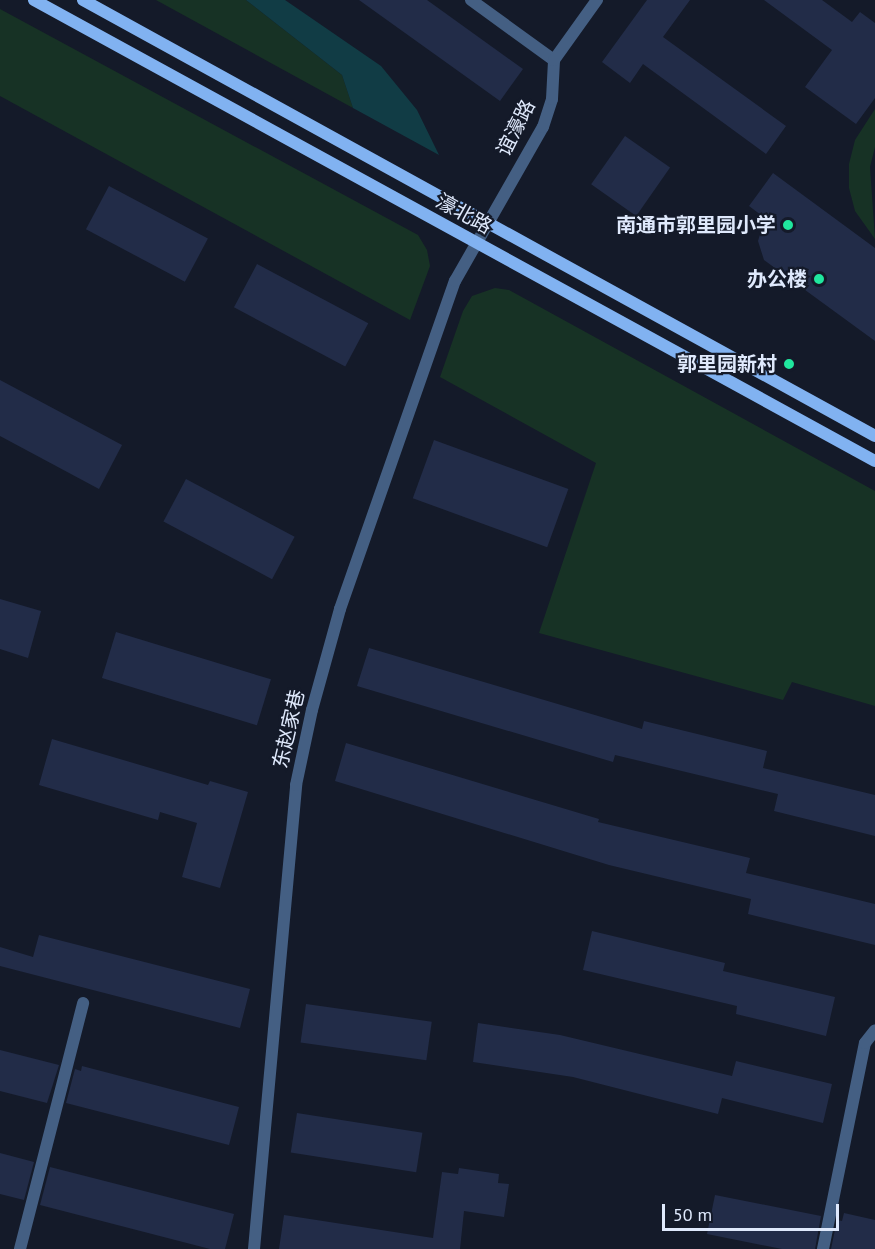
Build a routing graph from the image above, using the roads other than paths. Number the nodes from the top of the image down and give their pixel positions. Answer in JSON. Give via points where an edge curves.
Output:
{"nodes":[{"id":1,"x":34,"y":0,"type":"edge"},
{"id":2,"x":83,"y":0,"type":"edge"},
{"id":3,"x":471,"y":0,"type":"edge"},
{"id":4,"x":597,"y":0,"type":"edge"},
{"id":5,"x":554,"y":60,"type":"junction"},
{"id":6,"x":486,"y":225,"type":"junction"},
{"id":7,"x":476,"y":243,"type":"junction"},
{"id":8,"x":875,"y":436,"type":"edge"},
{"id":9,"x":875,"y":461,"type":"edge"},
{"id":10,"x":83,"y":1003,"type":"dead end"},
{"id":11,"x":875,"y":1030,"type":"edge"},
{"id":12,"x":20,"y":1249,"type":"edge"},
{"id":13,"x":254,"y":1249,"type":"edge"},
{"id":14,"x":823,"y":1249,"type":"edge"}],
"edges":[{"from":1,"to":7,"type":"street","name":"濠北路"},
{"from":2,"to":6,"type":"street","name":"濠北路"},
{"from":3,"to":5,"type":"street"},
{"from":4,"to":5,"type":"street"},
{"from":5,"to":6,"type":"street","name":"谊濠路","via":[[552,99],[543,126]]},
{"from":6,"to":7,"type":"street","name":"谊濠路"},
{"from":6,"to":8,"type":"street","name":"濠北路"},
{"from":7,"to":9,"type":"street","name":"濠北路"},
{"from":7,"to":13,"type":"street","name":"东赵家巷","via":[[455,281],[340,609],[304,742],[296,785]]},
{"from":10,"to":12,"type":"street"},
{"from":11,"to":14,"type":"street","via":[[865,1043]]}]}
